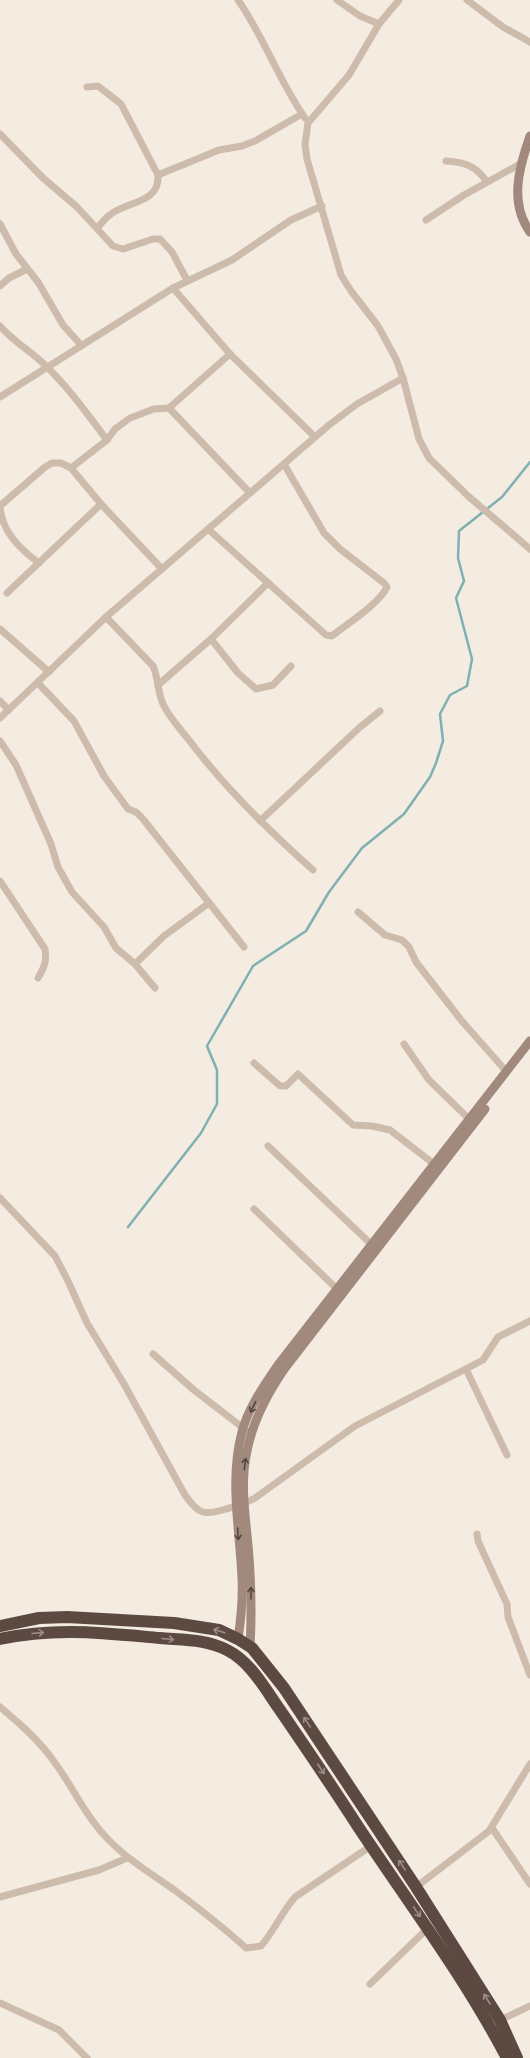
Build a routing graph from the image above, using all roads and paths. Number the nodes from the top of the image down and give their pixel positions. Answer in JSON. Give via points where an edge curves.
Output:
{"nodes":[{"id":1,"x":238,"y":0,"type":"edge"},
{"id":2,"x":337,"y":0,"type":"edge"},
{"id":3,"x":399,"y":0,"type":"edge"},
{"id":4,"x":466,"y":0,"type":"edge"},
{"id":5,"x":379,"y":24,"type":"junction"},
{"id":6,"x":530,"y":42,"type":"edge"},
{"id":7,"x":87,"y":87,"type":"dead end"},
{"id":8,"x":302,"y":114,"type":"junction"},
{"id":9,"x":308,"y":123,"type":"junction"},
{"id":10,"x":0,"y":134,"type":"edge"},
{"id":11,"x":530,"y":136,"type":"edge"},
{"id":12,"x":446,"y":161,"type":"dead end"},
{"id":13,"x":522,"y":164,"type":"junction"},
{"id":14,"x":158,"y":175,"type":"junction"},
{"id":15,"x":487,"y":182,"type":"junction"},
{"id":16,"x":322,"y":206,"type":"junction"},
{"id":17,"x":426,"y":220,"type":"dead end"},
{"id":18,"x":0,"y":224,"type":"edge"},
{"id":19,"x":98,"y":228,"type":"junction"},
{"id":20,"x":530,"y":232,"type":"edge"},
{"id":21,"x":27,"y":269,"type":"junction"},
{"id":22,"x":187,"y":280,"type":"junction"},
{"id":23,"x":0,"y":286,"type":"edge"},
{"id":24,"x":173,"y":288,"type":"junction"},
{"id":25,"x":0,"y":326,"type":"edge"},
{"id":26,"x":81,"y":345,"type":"junction"},
{"id":27,"x":230,"y":354,"type":"junction"},
{"id":28,"x":48,"y":368,"type":"junction"},
{"id":29,"x":403,"y":378,"type":"junction"},
{"id":30,"x":0,"y":397,"type":"edge"},
{"id":31,"x":168,"y":408,"type":"junction"},
{"id":32,"x":315,"y":437,"type":"junction"},
{"id":33,"x":107,"y":440,"type":"junction"},
{"id":34,"x":284,"y":464,"type":"junction"},
{"id":35,"x":71,"y":468,"type":"junction"},
{"id":36,"x":250,"y":493,"type":"junction"},
{"id":37,"x":101,"y":504,"type":"junction"},
{"id":38,"x":0,"y":507,"type":"edge"},
{"id":39,"x":208,"y":529,"type":"junction"},
{"id":40,"x":530,"y":550,"type":"edge"},
{"id":41,"x":39,"y":563,"type":"junction"},
{"id":42,"x":162,"y":569,"type":"junction"},
{"id":43,"x":268,"y":583,"type":"junction"},
{"id":44,"x":7,"y":593,"type":"dead end"},
{"id":45,"x":106,"y":617,"type":"junction"},
{"id":46,"x":0,"y":629,"type":"edge"},
{"id":47,"x":211,"y":639,"type":"junction"},
{"id":48,"x":291,"y":666,"type":"dead end"},
{"id":49,"x":49,"y":672,"type":"junction"},
{"id":50,"x":38,"y":683,"type":"junction"},
{"id":51,"x":158,"y":685,"type":"junction"},
{"id":52,"x":0,"y":701,"type":"edge"},
{"id":53,"x":9,"y":710,"type":"junction"},
{"id":54,"x":380,"y":711,"type":"dead end"},
{"id":55,"x":0,"y":718,"type":"edge"},
{"id":56,"x":0,"y":741,"type":"edge"},
{"id":57,"x":260,"y":821,"type":"junction"},
{"id":58,"x":313,"y":870,"type":"dead end"},
{"id":59,"x":0,"y":881,"type":"edge"},
{"id":60,"x":209,"y":903,"type":"junction"},
{"id":61,"x":358,"y":912,"type":"dead end"},
{"id":62,"x":244,"y":947,"type":"dead end"},
{"id":63,"x":135,"y":964,"type":"junction"},
{"id":64,"x":38,"y":978,"type":"dead end"},
{"id":65,"x":155,"y":988,"type":"dead end"},
{"id":66,"x":530,"y":1041,"type":"edge"},
{"id":67,"x":404,"y":1044,"type":"dead end"},
{"id":68,"x":530,"y":1051,"type":"edge"},
{"id":69,"x":254,"y":1063,"type":"dead end"},
{"id":70,"x":506,"y":1071,"type":"junction"},
{"id":71,"x":469,"y":1119,"type":"junction"},
{"id":72,"x":268,"y":1146,"type":"dead end"},
{"id":73,"x":434,"y":1164,"type":"junction"},
{"id":74,"x":0,"y":1198,"type":"edge"},
{"id":75,"x":254,"y":1209,"type":"dead end"},
{"id":76,"x":372,"y":1245,"type":"junction"},
{"id":77,"x":337,"y":1289,"type":"junction"},
{"id":78,"x":530,"y":1321,"type":"edge"},
{"id":79,"x":152,"y":1354,"type":"dead end"},
{"id":80,"x":466,"y":1369,"type":"junction"},
{"id":81,"x":244,"y":1427,"type":"junction"},
{"id":82,"x":251,"y":1434,"type":"junction"},
{"id":83,"x":507,"y":1455,"type":"dead end"},
{"id":84,"x":240,"y":1506,"type":"junction"},
{"id":85,"x":476,"y":1534,"type":"dead end"},
{"id":86,"x":0,"y":1626,"type":"edge"},
{"id":87,"x":238,"y":1639,"type":"junction"},
{"id":88,"x":0,"y":1640,"type":"edge"},
{"id":89,"x":250,"y":1646,"type":"junction"},
{"id":90,"x":530,"y":1675,"type":"edge"},
{"id":91,"x":0,"y":1707,"type":"edge"},
{"id":92,"x":323,"y":1746,"type":"junction"},
{"id":93,"x":311,"y":1754,"type":"junction"},
{"id":94,"x":530,"y":1764,"type":"edge"},
{"id":95,"x":492,"y":1828,"type":"junction"},
{"id":96,"x":371,"y":1846,"type":"junction"},
{"id":97,"x":127,"y":1858,"type":"junction"},
{"id":98,"x":530,"y":1884,"type":"edge"},
{"id":99,"x":416,"y":1887,"type":"junction"},
{"id":100,"x":0,"y":1897,"type":"edge"},
{"id":101,"x":428,"y":1928,"type":"junction"},
{"id":102,"x":370,"y":1984,"type":"dead end"},
{"id":103,"x":0,"y":2003,"type":"edge"},
{"id":104,"x":530,"y":2006,"type":"edge"},
{"id":105,"x":500,"y":2020,"type":"junction"},
{"id":106,"x":87,"y":2058,"type":"edge"},
{"id":107,"x":507,"y":2058,"type":"edge"},
{"id":108,"x":517,"y":2058,"type":"edge"}],
"edges":[{"from":1,"to":8,"type":"street"},
{"from":2,"to":5,"type":"street","via":[[360,16]]},
{"from":3,"to":5,"type":"street"},
{"from":4,"to":6,"type":"street","via":[[503,27]]},
{"from":5,"to":9,"type":"street","via":[[349,75]]},
{"from":7,"to":14,"type":"street","via":[[98,86],[121,104]]},
{"from":8,"to":9,"type":"street"},
{"from":8,"to":14,"type":"street","via":[[255,141],[219,150]]},
{"from":9,"to":16,"type":"street","via":[[305,144],[307,159]]},
{"from":10,"to":19,"type":"street","via":[[42,178]]},
{"from":11,"to":13,"type":"street"},
{"from":12,"to":15,"type":"street","via":[[468,164],[477,169]]},
{"from":13,"to":15,"type":"street"},
{"from":13,"to":20,"type":"street","via":[[517,187],[518,201]]},
{"from":14,"to":19,"type":"street","via":[[158,183],[147,198],[111,214]]},
{"from":15,"to":17,"type":"street"},
{"from":16,"to":22,"type":"street","via":[[291,220],[232,260]]},
{"from":16,"to":29,"type":"street","via":[[341,275],[378,326]]},
{"from":18,"to":21,"type":"street"},
{"from":19,"to":22,"type":"street","via":[[113,246],[123,249],[160,239],[172,252]]},
{"from":21,"to":23,"type":"street"},
{"from":21,"to":26,"type":"street","via":[[38,282],[63,325]]},
{"from":22,"to":24,"type":"street"},
{"from":24,"to":26,"type":"street"},
{"from":24,"to":27,"type":"street"},
{"from":25,"to":28,"type":"street"},
{"from":26,"to":28,"type":"street"},
{"from":27,"to":31,"type":"street"},
{"from":27,"to":32,"type":"street"},
{"from":28,"to":30,"type":"street"},
{"from":28,"to":33,"type":"street"},
{"from":29,"to":32,"type":"street","via":[[357,404]]},
{"from":29,"to":40,"type":"street","via":[[424,450],[468,496]]},
{"from":31,"to":33,"type":"street","via":[[154,409],[130,418],[115,429]]},
{"from":31,"to":36,"type":"street"},
{"from":32,"to":34,"type":"street"},
{"from":33,"to":35,"type":"street"},
{"from":34,"to":36,"type":"street"},
{"from":34,"to":43,"type":"street","via":[[324,533],[386,587],[372,604],[332,636],[319,630]]},
{"from":35,"to":37,"type":"street"},
{"from":35,"to":38,"type":"street","via":[[61,463],[52,463]]},
{"from":36,"to":39,"type":"street"},
{"from":37,"to":41,"type":"street"},
{"from":37,"to":42,"type":"street"},
{"from":38,"to":41,"type":"street","via":[[12,540]]},
{"from":39,"to":42,"type":"street"},
{"from":39,"to":43,"type":"street"},
{"from":41,"to":44,"type":"street"},
{"from":42,"to":45,"type":"street"},
{"from":43,"to":47,"type":"street"},
{"from":45,"to":49,"type":"street"},
{"from":45,"to":51,"type":"street","via":[[153,666],[158,676]]},
{"from":46,"to":49,"type":"street"},
{"from":47,"to":48,"type":"street","via":[[238,673],[256,689],[273,685]]},
{"from":47,"to":51,"type":"street"},
{"from":49,"to":50,"type":"street"},
{"from":50,"to":53,"type":"street"},
{"from":50,"to":60,"type":"street","via":[[74,721],[104,776],[128,808],[143,819]]},
{"from":51,"to":57,"type":"street","via":[[159,696],[165,708],[212,771]]},
{"from":52,"to":53,"type":"street"},
{"from":53,"to":55,"type":"street"},
{"from":54,"to":57,"type":"street"},
{"from":56,"to":63,"type":"street","via":[[16,765],[68,886],[104,927],[116,948]]},
{"from":57,"to":58,"type":"street"},
{"from":59,"to":64,"type":"street","via":[[45,949],[45,967]]},
{"from":60,"to":62,"type":"street"},
{"from":60,"to":63,"type":"street","via":[[164,936]]},
{"from":61,"to":70,"type":"street","via":[[385,935],[402,940],[409,947],[416,962],[461,1020]]},
{"from":63,"to":65,"type":"street"},
{"from":66,"to":70,"type":"street"},
{"from":67,"to":71,"type":"street","via":[[429,1080]]},
{"from":68,"to":82,"type":"street","via":[[285,1368],[266,1398]]},
{"from":69,"to":73,"type":"street","via":[[280,1086],[286,1086],[298,1074],[353,1125],[390,1130]]},
{"from":70,"to":71,"type":"street"},
{"from":71,"to":73,"type":"street"},
{"from":72,"to":76,"type":"street"},
{"from":73,"to":76,"type":"street"},
{"from":74,"to":84,"type":"street","via":[[55,1256],[87,1323],[190,1503],[197,1510],[209,1514]]},
{"from":75,"to":77,"type":"street"},
{"from":76,"to":77,"type":"street"},
{"from":77,"to":81,"type":"street","one_way":true,"via":[[267,1381]]},
{"from":78,"to":80,"type":"street","via":[[498,1337],[483,1360]]},
{"from":79,"to":81,"type":"street","via":[[194,1390]]},
{"from":80,"to":83,"type":"street"},
{"from":80,"to":84,"type":"street","via":[[355,1426]]},
{"from":81,"to":82,"type":"street"},
{"from":81,"to":84,"type":"street","via":[[236,1476]]},
{"from":84,"to":82,"type":"street","one_way":true},
{"from":84,"to":87,"type":"street","one_way":true,"via":[[242,1578]]},
{"from":89,"to":84,"type":"street","one_way":true,"via":[[250,1583]]},
{"from":85,"to":90,"type":"street","via":[[507,1604],[508,1617]]},
{"from":87,"to":86,"type":"highway","one_way":true,"via":[[219,1630],[174,1623],[40,1618]]},
{"from":87,"to":89,"type":"highway"},
{"from":88,"to":93,"type":"highway","one_way":true,"via":[[23,1634],[76,1631],[203,1641],[215,1645],[229,1651],[254,1673]]},
{"from":92,"to":89,"type":"highway","one_way":true,"via":[[279,1682]]},
{"from":91,"to":97,"type":"street","via":[[34,1737],[59,1768],[91,1820]]},
{"from":92,"to":93,"type":"highway"},
{"from":99,"to":92,"type":"highway","one_way":true},
{"from":93,"to":96,"type":"highway","one_way":true},
{"from":94,"to":95,"type":"street"},
{"from":95,"to":98,"type":"street"},
{"from":95,"to":99,"type":"street"},
{"from":96,"to":97,"type":"street","via":[[295,1897],[288,1904],[271,1934],[261,1946],[252,1949],[246,1948],[177,1892]]},
{"from":96,"to":101,"type":"highway","one_way":true},
{"from":97,"to":100,"type":"street","via":[[99,1870]]},
{"from":105,"to":99,"type":"highway","one_way":true},
{"from":101,"to":102,"type":"street"},
{"from":101,"to":107,"type":"highway","via":[[476,2002]]},
{"from":103,"to":106,"type":"street","via":[[58,2030]]},
{"from":104,"to":105,"type":"street"},
{"from":105,"to":108,"type":"highway"}]}
